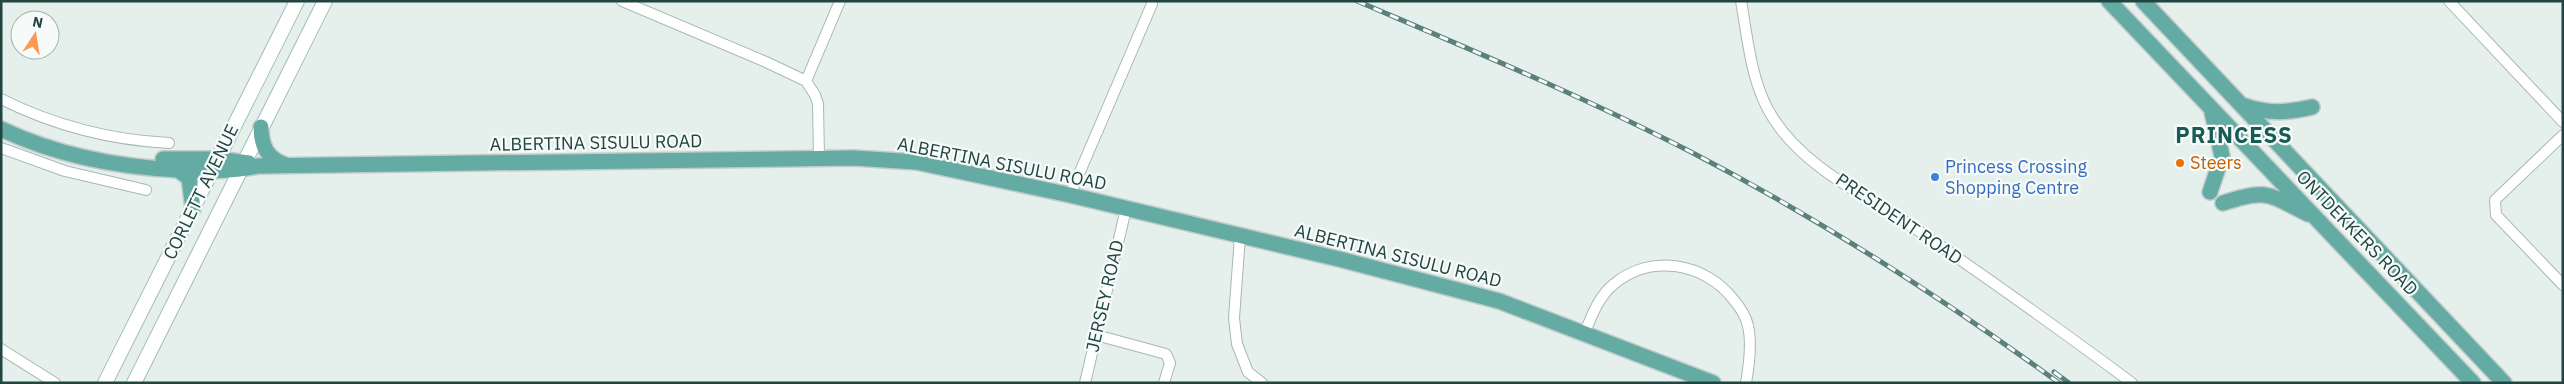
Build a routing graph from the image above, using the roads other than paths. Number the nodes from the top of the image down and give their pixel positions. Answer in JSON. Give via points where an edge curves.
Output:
{"nodes":[{"id":1,"x":297,"y":1,"type":"edge"},
{"id":2,"x":325,"y":1,"type":"edge"},
{"id":3,"x":622,"y":1,"type":"edge"},
{"id":4,"x":840,"y":1,"type":"edge"},
{"id":5,"x":1741,"y":1,"type":"edge"},
{"id":6,"x":2109,"y":1,"type":"edge"},
{"id":7,"x":2143,"y":1,"type":"edge"},
{"id":8,"x":2450,"y":1,"type":"edge"},
{"id":9,"x":1152,"y":4,"type":"dead end"},
{"id":10,"x":806,"y":81,"type":"junction"},
{"id":11,"x":1,"y":99,"type":"edge"},
{"id":12,"x":2240,"y":104,"type":"junction"},
{"id":13,"x":2312,"y":108,"type":"dead end"},
{"id":14,"x":2212,"y":111,"type":"junction"},
{"id":15,"x":1,"y":122,"type":"edge"},
{"id":16,"x":2563,"y":122,"type":"edge"},
{"id":17,"x":261,"y":127,"type":"junction"},
{"id":18,"x":1,"y":129,"type":"edge"},
{"id":19,"x":2563,"y":135,"type":"edge"},
{"id":20,"x":169,"y":143,"type":"dead end"},
{"id":21,"x":1,"y":148,"type":"edge"},
{"id":22,"x":820,"y":159,"type":"junction"},
{"id":23,"x":214,"y":165,"type":"junction"},
{"id":24,"x":247,"y":166,"type":"junction"},
{"id":25,"x":290,"y":166,"type":"junction"},
{"id":26,"x":178,"y":170,"type":"junction"},
{"id":27,"x":146,"y":190,"type":"dead end"},
{"id":28,"x":2210,"y":192,"type":"dead end"},
{"id":29,"x":1070,"y":195,"type":"junction"},
{"id":30,"x":2223,"y":203,"type":"dead end"},
{"id":31,"x":193,"y":209,"type":"junction"},
{"id":32,"x":1126,"y":209,"type":"junction"},
{"id":33,"x":2316,"y":218,"type":"junction"},
{"id":34,"x":1240,"y":236,"type":"junction"},
{"id":35,"x":2563,"y":285,"type":"edge"},
{"id":36,"x":1584,"y":332,"type":"junction"},
{"id":37,"x":1096,"y":335,"type":"junction"},
{"id":38,"x":1,"y":349,"type":"edge"},
{"id":39,"x":55,"y":383,"type":"edge"},
{"id":40,"x":105,"y":383,"type":"edge"},
{"id":41,"x":134,"y":383,"type":"edge"},
{"id":42,"x":1085,"y":383,"type":"edge"},
{"id":43,"x":1164,"y":383,"type":"edge"},
{"id":44,"x":1262,"y":383,"type":"edge"},
{"id":45,"x":1713,"y":383,"type":"edge"},
{"id":46,"x":1746,"y":383,"type":"edge"},
{"id":47,"x":2132,"y":383,"type":"edge"},
{"id":48,"x":2473,"y":383,"type":"edge"},
{"id":49,"x":2504,"y":383,"type":"edge"}],
"edges":[{"from":1,"to":23,"type":"street","name":"CORLETT AVENUE"},
{"from":2,"to":17,"type":"street","name":"CORLETT AVENUE"},
{"from":3,"to":10,"type":"street"},
{"from":4,"to":10,"type":"street"},
{"from":5,"to":47,"type":"street","name":"PRESIDENT ROAD","via":[[1761,94],[1772,117],[1804,154],[1918,230]]},
{"from":6,"to":14,"type":"main road","name":"ONTDEKKERS ROAD"},
{"from":7,"to":12,"type":"main road","name":"ONTDEKKERS ROAD"},
{"from":8,"to":16,"type":"street"},
{"from":9,"to":29,"type":"street"},
{"from":10,"to":22,"type":"street","via":[[818,104]]},
{"from":11,"to":20,"type":"street","via":[[60,123],[120,137]]},
{"from":12,"to":13,"type":"main road","via":[[2274,113]]},
{"from":12,"to":49,"type":"main road","name":"ONTDEKKERS ROAD"},
{"from":14,"to":28,"type":"main road","via":[[2222,156]]},
{"from":14,"to":33,"type":"main road","name":"ONTDEKKERS ROAD"},
{"from":15,"to":23,"type":"main road","name":"ALBERTINA SISULU ROAD","via":[[94,152]]},
{"from":17,"to":24,"type":"street","name":"CORLETT AVENUE"},
{"from":17,"to":25,"type":"main road","via":[[267,153]]},
{"from":18,"to":26,"type":"main road","name":"ALBERTINA SISULU ROAD","via":[[88,159]]},
{"from":19,"to":35,"type":"street","via":[[2495,200],[2494,206],[2496,214]]},
{"from":21,"to":27,"type":"street","via":[[65,171]]},
{"from":22,"to":25,"type":"main road","name":"ALBERTINA SISULU ROAD"},
{"from":22,"to":29,"type":"main road","name":"ALBERTINA SISULU ROAD","via":[[916,162]]},
{"from":23,"to":24,"type":"main road","name":"ALBERTINA SISULU ROAD"},
{"from":23,"to":26,"type":"main road","name":"ALBERTINA SISULU ROAD"},
{"from":23,"to":31,"type":"street","name":"CORLETT AVENUE"},
{"from":24,"to":25,"type":"main road","name":"ALBERTINA SISULU ROAD"},
{"from":24,"to":41,"type":"street","name":"CORLETT AVENUE"},
{"from":26,"to":31,"type":"main road","via":[[189,178]]},
{"from":29,"to":32,"type":"main road","name":"ALBERTINA SISULU ROAD"},
{"from":30,"to":33,"type":"main road","via":[[2260,193]]},
{"from":31,"to":40,"type":"street","name":"CORLETT AVENUE"},
{"from":32,"to":34,"type":"main road","name":"ALBERTINA SISULU ROAD"},
{"from":32,"to":37,"type":"street","name":"JERSEY ROAD"},
{"from":33,"to":48,"type":"main road","name":"ONTDEKKERS ROAD"},
{"from":34,"to":36,"type":"main road","name":"ALBERTINA SISULU ROAD","via":[[1499,301]]},
{"from":34,"to":44,"type":"street","via":[[1234,318],[1237,344],[1248,372]]},
{"from":36,"to":45,"type":"main road","name":"ALBERTINA SISULU ROAD"},
{"from":36,"to":46,"type":"street","via":[[1597,304],[1614,283],[1640,270],[1683,267],[1707,274],[1725,289],[1748,326]]},
{"from":37,"to":42,"type":"street","name":"JERSEY ROAD"},
{"from":37,"to":43,"type":"street","via":[[1166,354],[1170,363]]},
{"from":38,"to":39,"type":"street"}]}
